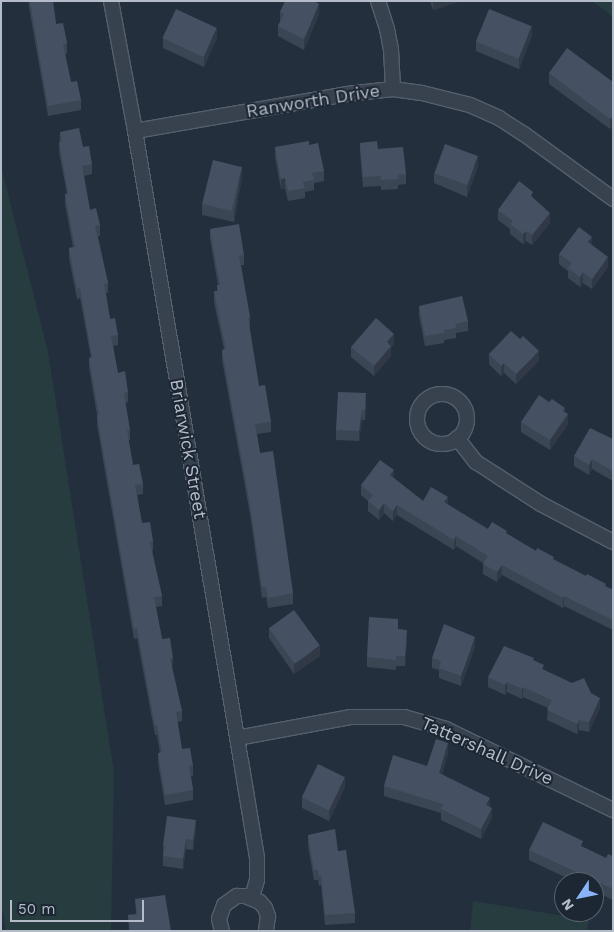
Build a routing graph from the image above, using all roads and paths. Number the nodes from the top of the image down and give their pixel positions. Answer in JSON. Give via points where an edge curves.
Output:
{"nodes":[{"id":1,"x":111,"y":1,"type":"edge"},
{"id":2,"x":378,"y":1,"type":"edge"},
{"id":3,"x":393,"y":89,"type":"junction"},
{"id":4,"x":135,"y":131,"type":"junction"},
{"id":5,"x":613,"y":199,"type":"edge"},
{"id":6,"x":458,"y":438,"type":"dead end"},
{"id":7,"x":613,"y":542,"type":"edge"},
{"id":8,"x":237,"y":738,"type":"junction"},
{"id":9,"x":613,"y":810,"type":"edge"},
{"id":10,"x":252,"y":898,"type":"junction"},
{"id":11,"x":222,"y":931,"type":"edge"},
{"id":12,"x":266,"y":931,"type":"edge"}],
"edges":[{"from":1,"to":4,"type":"street","name":"Briarwick Street"},
{"from":2,"to":3,"type":"street","via":[[391,49]]},
{"from":3,"to":4,"type":"street","name":"Ranworth Drive"},
{"from":3,"to":5,"type":"street","name":"Ranworth Drive","via":[[443,97],[499,118]]},
{"from":4,"to":8,"type":"street","name":"Briarwick Street"},
{"from":6,"to":7,"type":"street","via":[[465,450],[484,467],[540,504]]},
{"from":8,"to":9,"type":"street","name":"Tattershall Drive","via":[[350,717],[404,716],[446,730]]},
{"from":8,"to":10,"type":"street","name":"Briarwick Street","via":[[256,858],[257,880]]},
{"from":10,"to":11,"type":"street","via":[[237,896],[224,905],[219,919]]},
{"from":10,"to":12,"type":"street","via":[[265,908],[268,916]]}]}
